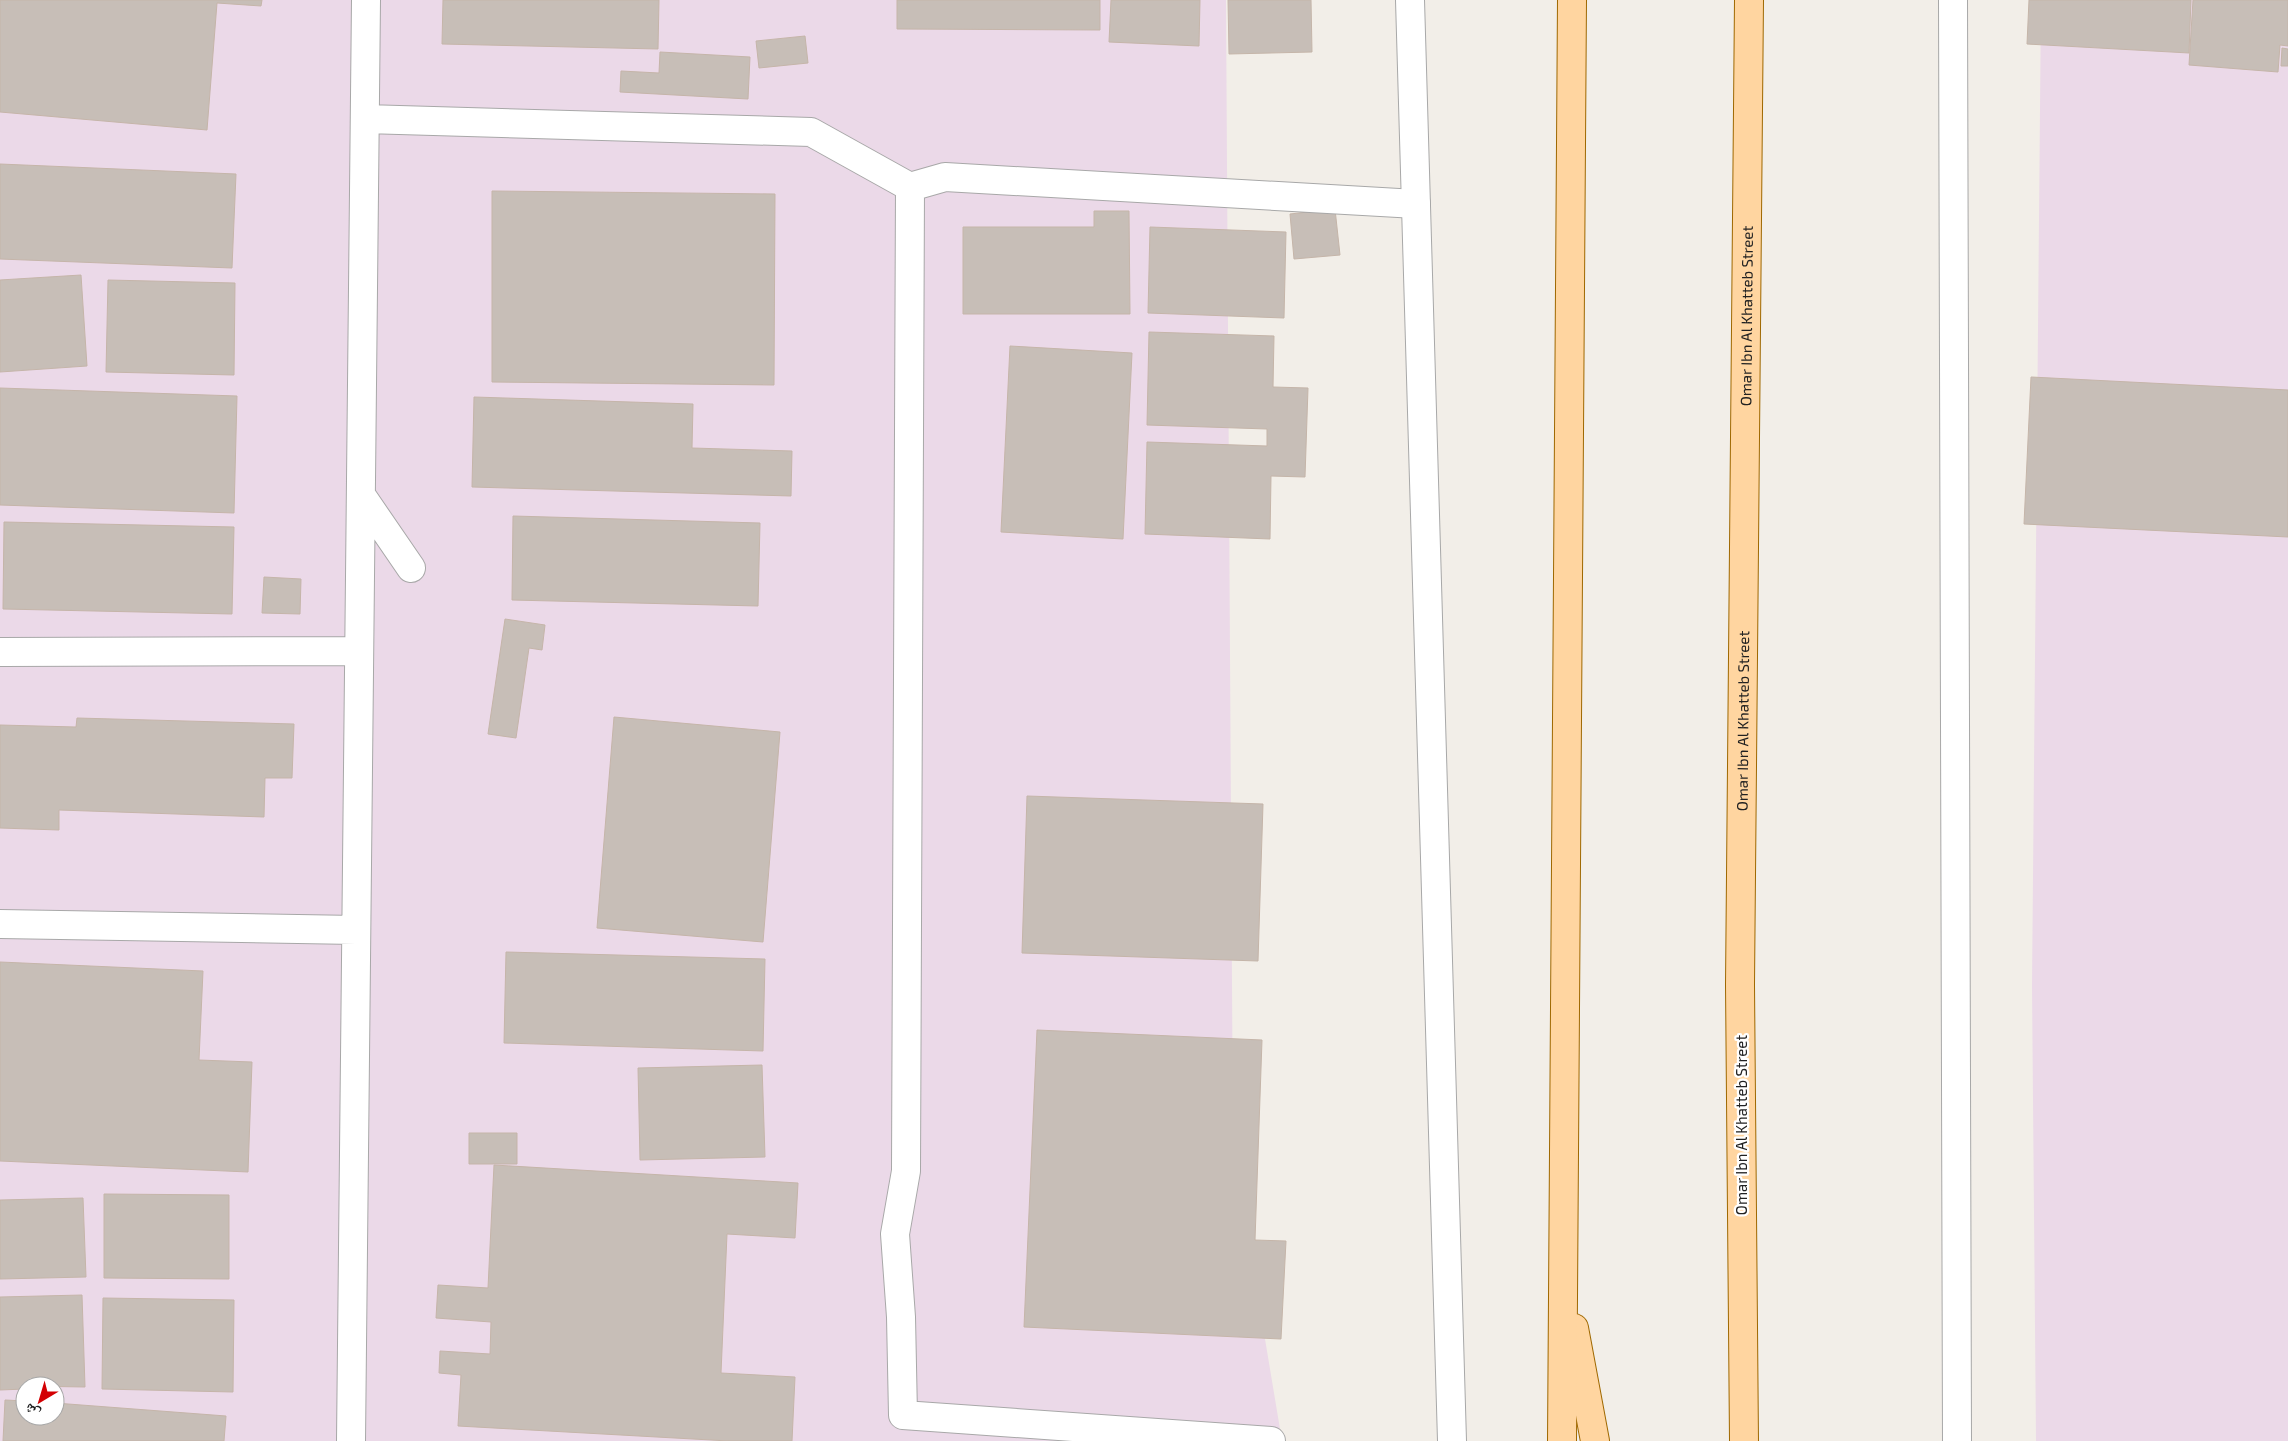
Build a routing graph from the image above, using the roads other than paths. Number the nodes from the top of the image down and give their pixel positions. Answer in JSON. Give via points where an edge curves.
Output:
{"nodes":[{"id":1,"x":366,"y":0,"type":"edge"},
{"id":2,"x":1410,"y":0,"type":"edge"},
{"id":3,"x":1572,"y":0,"type":"edge"},
{"id":4,"x":1749,"y":0,"type":"edge"},
{"id":5,"x":1952,"y":0,"type":"edge"},
{"id":6,"x":365,"y":119,"type":"junction"},
{"id":7,"x":910,"y":188,"type":"junction"},
{"id":8,"x":1416,"y":204,"type":"junction"},
{"id":9,"x":361,"y":495,"type":"junction"},
{"id":10,"x":411,"y":568,"type":"dead end"},
{"id":11,"x":0,"y":652,"type":"edge"},
{"id":12,"x":359,"y":652,"type":"junction"},
{"id":13,"x":0,"y":924,"type":"edge"},
{"id":14,"x":356,"y":930,"type":"junction"},
{"id":15,"x":1562,"y":1260,"type":"junction"},
{"id":16,"x":351,"y":1441,"type":"edge"},
{"id":17,"x":1270,"y":1441,"type":"edge"},
{"id":18,"x":1452,"y":1441,"type":"edge"},
{"id":19,"x":1562,"y":1441,"type":"edge"},
{"id":20,"x":1595,"y":1441,"type":"edge"},
{"id":21,"x":1744,"y":1441,"type":"edge"},
{"id":22,"x":1957,"y":1441,"type":"edge"}],
"edges":[{"from":1,"to":6,"type":"street"},
{"from":2,"to":8,"type":"street"},
{"from":3,"to":15,"type":"main road"},
{"from":4,"to":21,"type":"main road","name":"Omar Ibn Al Khatteb Street","via":[[1740,975]]},
{"from":5,"to":22,"type":"street"},
{"from":6,"to":7,"type":"street","via":[[811,132]]},
{"from":6,"to":9,"type":"street"},
{"from":7,"to":8,"type":"street","via":[[945,177]]},
{"from":7,"to":17,"type":"street","via":[[906,1171],[895,1234],[903,1415]]},
{"from":8,"to":18,"type":"street"},
{"from":9,"to":10,"type":"street"},
{"from":9,"to":12,"type":"street"},
{"from":11,"to":12,"type":"street"},
{"from":12,"to":14,"type":"street"},
{"from":13,"to":14,"type":"street"},
{"from":14,"to":16,"type":"street"},
{"from":15,"to":19,"type":"main road"},
{"from":15,"to":20,"type":"main road"}]}
